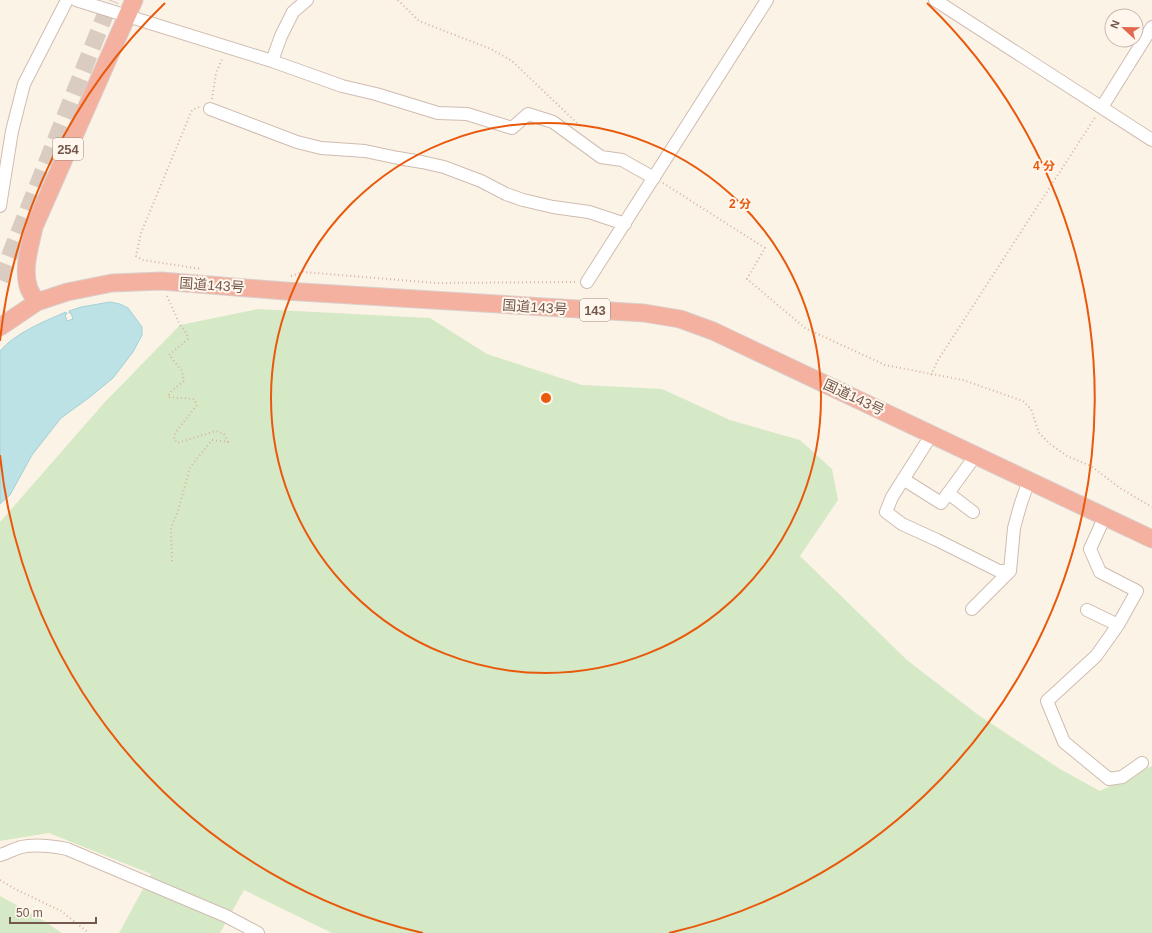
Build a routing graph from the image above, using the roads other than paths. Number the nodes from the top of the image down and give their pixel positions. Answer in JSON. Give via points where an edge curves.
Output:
{"nodes":[{"id":1,"x":67,"y":0,"type":"edge"},
{"id":2,"x":76,"y":0,"type":"edge"},
{"id":3,"x":134,"y":0,"type":"edge"},
{"id":4,"x":307,"y":0,"type":"edge"},
{"id":5,"x":767,"y":0,"type":"edge"},
{"id":6,"x":935,"y":0,"type":"edge"},
{"id":7,"x":126,"y":16,"type":"junction"},
{"id":8,"x":1152,"y":27,"type":"edge"},
{"id":9,"x":272,"y":61,"type":"junction"},
{"id":10,"x":1102,"y":107,"type":"junction"},
{"id":11,"x":210,"y":109,"type":"road end"},
{"id":12,"x":1152,"y":140,"type":"edge"},
{"id":13,"x":654,"y":178,"type":"junction"},
{"id":14,"x":0,"y":206,"type":"edge"},
{"id":15,"x":625,"y":224,"type":"junction"},
{"id":16,"x":587,"y":282,"type":"road end"},
{"id":17,"x":37,"y":302,"type":"junction"},
{"id":18,"x":0,"y":327,"type":"edge"},
{"id":19,"x":932,"y":434,"type":"junction"},
{"id":20,"x":976,"y":455,"type":"junction"},
{"id":21,"x":903,"y":479,"type":"junction"},
{"id":22,"x":1029,"y":480,"type":"junction"},
{"id":23,"x":948,"y":494,"type":"junction"},
{"id":24,"x":973,"y":512,"type":"dead end"},
{"id":25,"x":1105,"y":516,"type":"junction"},
{"id":26,"x":1152,"y":539,"type":"edge"},
{"id":27,"x":1010,"y":571,"type":"junction"},
{"id":28,"x":972,"y":609,"type":"dead end"},
{"id":29,"x":1087,"y":610,"type":"dead end"},
{"id":30,"x":1118,"y":625,"type":"junction"},
{"id":31,"x":1142,"y":763,"type":"dead end"},
{"id":32,"x":0,"y":855,"type":"edge"},
{"id":33,"x":258,"y":933,"type":"edge"}],
"edges":[{"from":1,"to":14,"type":"street","via":[[24,84],[12,131]]},
{"from":2,"to":7,"type":"street"},
{"from":3,"to":7,"type":"highway","number":"254"},
{"from":4,"to":9,"type":"street","via":[[293,12]]},
{"from":5,"to":13,"type":"street"},
{"from":6,"to":10,"type":"street"},
{"from":7,"to":9,"type":"street"},
{"from":7,"to":17,"type":"highway","number":"254","via":[[34,227],[26,272],[29,289]]},
{"from":8,"to":10,"type":"street"},
{"from":9,"to":13,"type":"street","via":[[342,86],[438,113],[467,114],[512,128],[528,114],[553,122],[601,157],[622,160]]},
{"from":10,"to":12,"type":"street"},
{"from":11,"to":15,"type":"street","via":[[297,142],[321,148],[365,151],[444,167],[523,200],[589,212]]},
{"from":13,"to":15,"type":"street"},
{"from":15,"to":16,"type":"street"},
{"from":17,"to":18,"type":"highway","name":"国道143号","number":"143"},
{"from":17,"to":19,"type":"highway","name":"国道143号","number":"143","via":[[67,292],[112,283],[161,281],[644,313],[680,319],[714,331]]},
{"from":19,"to":20,"type":"highway","name":"国道143号","number":"143"},
{"from":19,"to":21,"type":"street"},
{"from":20,"to":22,"type":"highway","name":"国道143号","number":"143"},
{"from":20,"to":23,"type":"street"},
{"from":21,"to":23,"type":"street","via":[[941,503]]},
{"from":21,"to":27,"type":"street","via":[[886,512],[902,524],[999,571]]},
{"from":22,"to":25,"type":"highway","name":"国道143号","number":"143"},
{"from":22,"to":27,"type":"street","via":[[1014,528]]},
{"from":23,"to":24,"type":"street"},
{"from":25,"to":26,"type":"highway","name":"国道143号","number":"143"},
{"from":25,"to":30,"type":"street","via":[[1090,549],[1100,572],[1137,591]]},
{"from":27,"to":28,"type":"street"},
{"from":29,"to":30,"type":"street"},
{"from":30,"to":31,"type":"street","via":[[1096,656],[1047,701],[1064,742],[1108,779],[1122,777]]},
{"from":32,"to":33,"type":"street","via":[[38,845],[67,849],[226,916]]}]}
